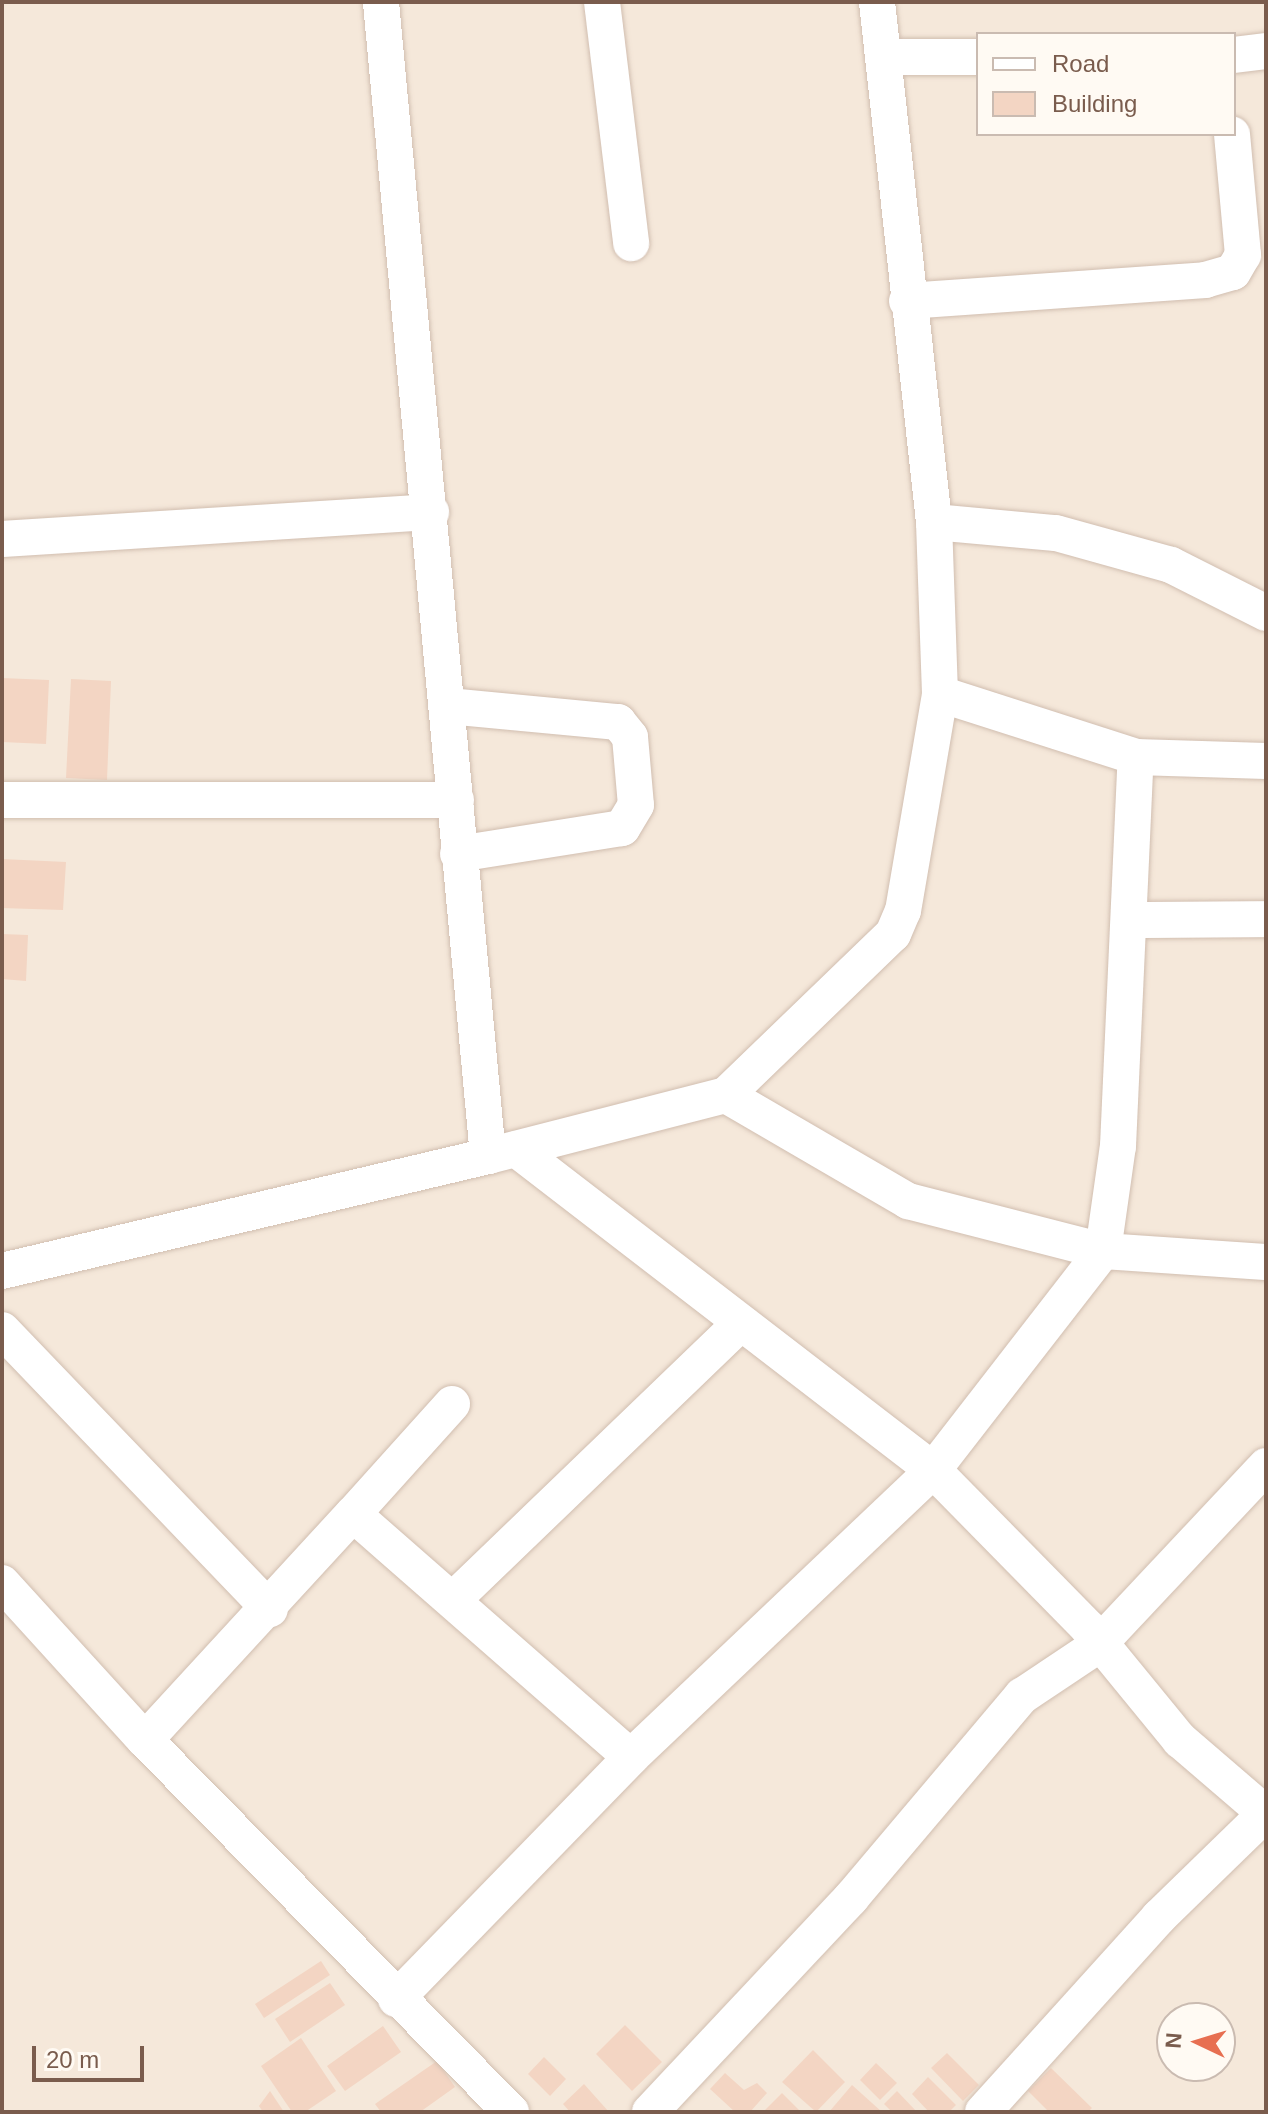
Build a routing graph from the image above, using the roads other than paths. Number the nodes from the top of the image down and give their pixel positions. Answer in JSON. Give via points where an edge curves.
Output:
{"nodes":[{"id":1,"x":381,"y":2,"type":"edge"},
{"id":2,"x":602,"y":2,"type":"edge"},
{"id":3,"x":877,"y":2,"type":"edge"},
{"id":4,"x":1266,"y":51,"type":"edge"},
{"id":5,"x":1236,"y":55,"type":"edge"},
{"id":6,"x":886,"y":57,"type":"junction"},
{"id":7,"x":976,"y":57,"type":"edge"},
{"id":8,"x":1232,"y":136,"type":"edge"},
{"id":9,"x":631,"y":243,"type":"dead end"},
{"id":10,"x":907,"y":301,"type":"junction"},
{"id":11,"x":431,"y":512,"type":"junction"},
{"id":12,"x":934,"y":522,"type":"junction"},
{"id":13,"x":2,"y":539,"type":"edge"},
{"id":14,"x":1266,"y":613,"type":"edge"},
{"id":15,"x":940,"y":694,"type":"junction"},
{"id":16,"x":448,"y":706,"type":"junction"},
{"id":17,"x":1136,"y":757,"type":"junction"},
{"id":18,"x":1266,"y":761,"type":"edge"},
{"id":19,"x":2,"y":800,"type":"edge"},
{"id":20,"x":456,"y":800,"type":"junction"},
{"id":21,"x":458,"y":854,"type":"junction"},
{"id":22,"x":1266,"y":919,"type":"edge"},
{"id":23,"x":1129,"y":920,"type":"junction"},
{"id":24,"x":726,"y":1095,"type":"junction"},
{"id":25,"x":502,"y":1153,"type":"junction"},
{"id":26,"x":1103,"y":1251,"type":"junction"},
{"id":27,"x":1266,"y":1262,"type":"edge"},
{"id":28,"x":2,"y":1271,"type":"edge"},
{"id":29,"x":739,"y":1325,"type":"junction"},
{"id":30,"x":2,"y":1330,"type":"edge"},
{"id":31,"x":452,"y":1404,"type":"dead end"},
{"id":32,"x":1266,"y":1466,"type":"edge"},
{"id":33,"x":933,"y":1470,"type":"junction"},
{"id":34,"x":353,"y":1514,"type":"junction"},
{"id":35,"x":2,"y":1583,"type":"edge"},
{"id":36,"x":455,"y":1598,"type":"junction"},
{"id":37,"x":270,"y":1609,"type":"junction"},
{"id":38,"x":1097,"y":1646,"type":"junction"},
{"id":39,"x":145,"y":1740,"type":"junction"},
{"id":40,"x":631,"y":1757,"type":"junction"},
{"id":41,"x":1266,"y":1813,"type":"edge"},
{"id":42,"x":396,"y":1999,"type":"junction"},
{"id":43,"x":511,"y":2112,"type":"edge"},
{"id":44,"x":650,"y":2112,"type":"edge"},
{"id":45,"x":983,"y":2112,"type":"edge"}],
"edges":[{"from":1,"to":11,"type":"street"},
{"from":2,"to":9,"type":"street"},
{"from":3,"to":6,"type":"street"},
{"from":4,"to":5,"type":"street"},
{"from":6,"to":7,"type":"street"},
{"from":6,"to":10,"type":"street"},
{"from":8,"to":10,"type":"street","via":[[1243,255],[1233,272],[1205,280]]},
{"from":10,"to":12,"type":"street"},
{"from":11,"to":13,"type":"street"},
{"from":11,"to":16,"type":"street"},
{"from":12,"to":14,"type":"street","via":[[1084,541],[1171,565]]},
{"from":12,"to":15,"type":"street"},
{"from":15,"to":17,"type":"street"},
{"from":15,"to":24,"type":"street","via":[[903,911],[893,934]]},
{"from":16,"to":20,"type":"street"},
{"from":16,"to":21,"type":"street","via":[[618,722],[630,737],[636,805],[622,828]]},
{"from":17,"to":18,"type":"street"},
{"from":17,"to":23,"type":"street"},
{"from":19,"to":20,"type":"street"},
{"from":20,"to":21,"type":"street"},
{"from":21,"to":25,"type":"street"},
{"from":22,"to":23,"type":"street"},
{"from":23,"to":26,"type":"street","via":[[1118,1146]]},
{"from":24,"to":25,"type":"street"},
{"from":24,"to":26,"type":"street","via":[[908,1201]]},
{"from":25,"to":28,"type":"street"},
{"from":25,"to":29,"type":"street"},
{"from":26,"to":27,"type":"street"},
{"from":26,"to":33,"type":"street"},
{"from":29,"to":33,"type":"street"},
{"from":29,"to":36,"type":"street"},
{"from":30,"to":37,"type":"street"},
{"from":31,"to":34,"type":"street"},
{"from":32,"to":38,"type":"street"},
{"from":33,"to":38,"type":"street"},
{"from":33,"to":40,"type":"street"},
{"from":34,"to":36,"type":"street"},
{"from":34,"to":37,"type":"street"},
{"from":35,"to":39,"type":"street"},
{"from":36,"to":40,"type":"street"},
{"from":37,"to":39,"type":"street"},
{"from":38,"to":41,"type":"street","via":[[1180,1740]]},
{"from":38,"to":44,"type":"street","via":[[1022,1696],[851,1898]]},
{"from":39,"to":42,"type":"street"},
{"from":40,"to":42,"type":"street"},
{"from":41,"to":45,"type":"street","via":[[1159,1917]]},
{"from":42,"to":43,"type":"street"}]}
